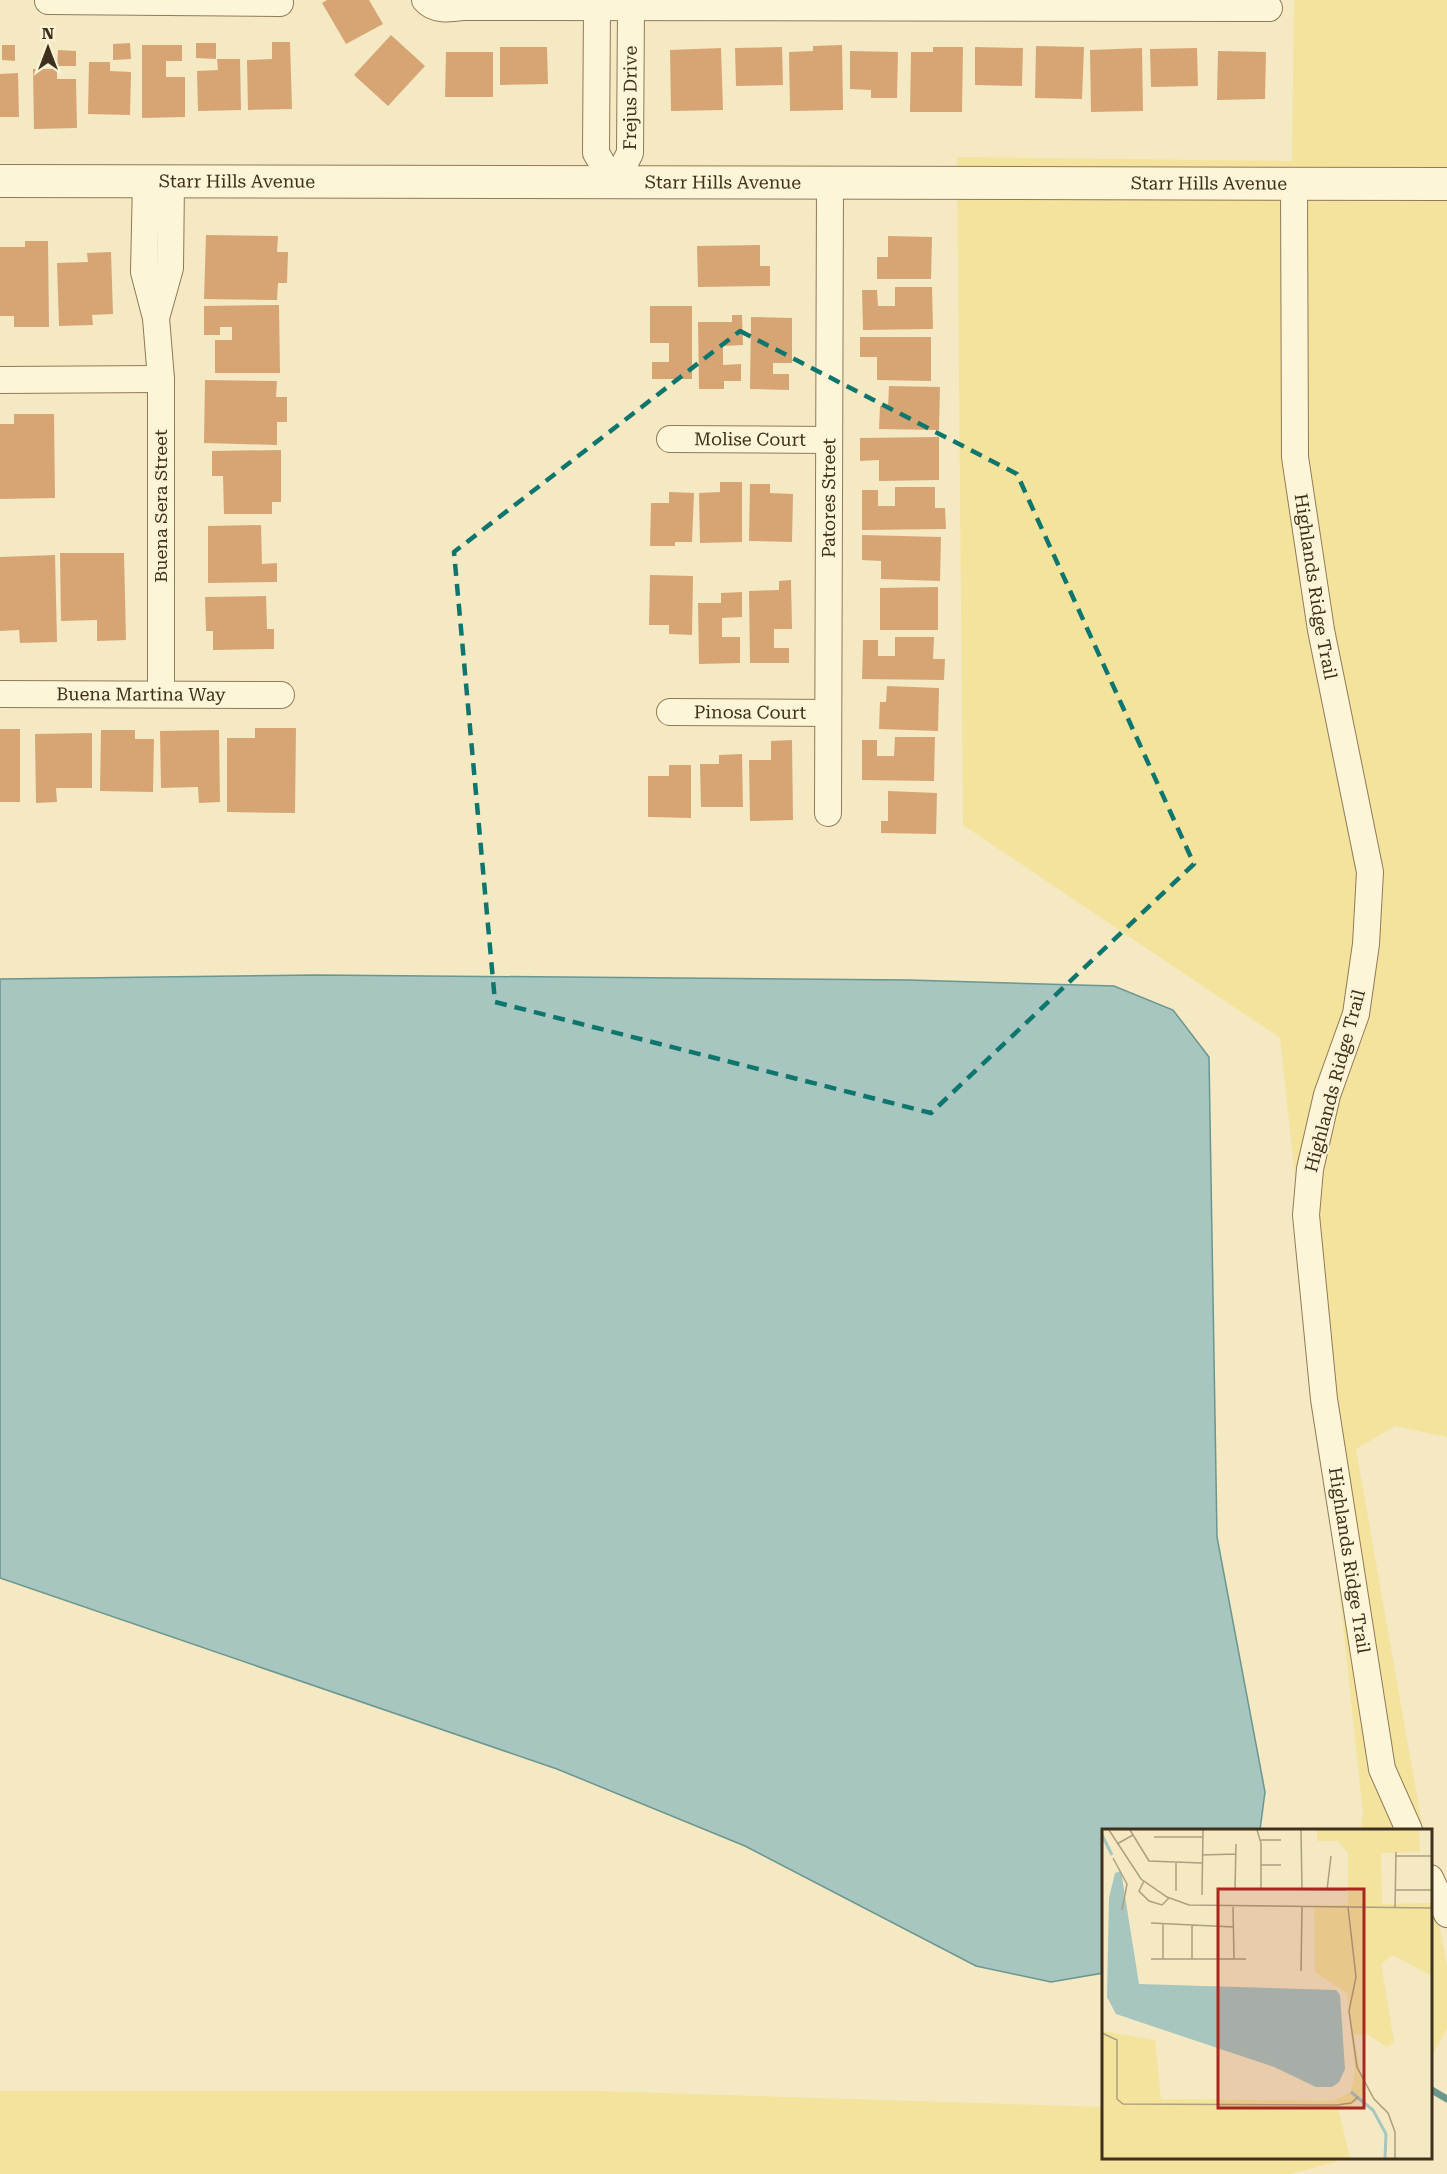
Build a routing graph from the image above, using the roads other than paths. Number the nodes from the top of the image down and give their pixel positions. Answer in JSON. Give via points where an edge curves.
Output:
{"nodes":[{"id":1,"x":48,"y":1,"type":"edge"},
{"id":2,"x":168,"y":1,"type":"edge"},
{"id":3,"x":426,"y":2,"type":"edge"},
{"id":4,"x":279,"y":3,"type":"dead end"},
{"id":5,"x":834,"y":3,"type":"edge"},
{"id":6,"x":1080,"y":3,"type":"edge"},
{"id":7,"x":597,"y":7,"type":"junction"},
{"id":8,"x":631,"y":7,"type":"junction"},
{"id":9,"x":1269,"y":8,"type":"dead end"},
{"id":10,"x":0,"y":181,"type":"edge"},
{"id":11,"x":158,"y":181,"type":"junction"},
{"id":12,"x":830,"y":183,"type":"junction"},
{"id":13,"x":614,"y":184,"type":"junction"},
{"id":14,"x":1294,"y":184,"type":"junction"},
{"id":15,"x":1447,"y":184,"type":"edge"},
{"id":16,"x":161,"y":379,"type":"junction"},
{"id":17,"x":0,"y":380,"type":"edge"},
{"id":18,"x":670,"y":438,"type":"dead end"},
{"id":19,"x":829,"y":440,"type":"junction"},
{"id":20,"x":0,"y":694,"type":"edge"},
{"id":21,"x":161,"y":694,"type":"junction"},
{"id":22,"x":281,"y":694,"type":"dead end"},
{"id":23,"x":670,"y":712,"type":"dead end"},
{"id":24,"x":828,"y":713,"type":"junction"},
{"id":25,"x":828,"y":813,"type":"dead end"},
{"id":26,"x":1409,"y":1829,"type":"edge"},
{"id":27,"x":1432,"y":1880,"type":"edge"},
{"id":28,"x":1447,"y":1914,"type":"edge"}],
"edges":[{"from":1,"to":2,"type":"street"},
{"from":2,"to":4,"type":"street"},
{"from":3,"to":7,"type":"street","via":[[445,9]]},
{"from":5,"to":6,"type":"street"},
{"from":5,"to":8,"type":"street"},
{"from":6,"to":9,"type":"street"},
{"from":7,"to":8,"type":"street"},
{"from":7,"to":13,"type":"street","name":"Frejus Drive","via":[[596,153]]},
{"from":8,"to":13,"type":"street","name":"Frejus Drive","via":[[630,153]]},
{"from":10,"to":11,"type":"street","name":"Starr Hills Avenue"},
{"from":11,"to":13,"type":"street","name":"Starr Hills Avenue"},
{"from":11,"to":16,"type":"street","name":"Buena Sera Street","via":[[170,268],[156,318]]},
{"from":12,"to":13,"type":"street","name":"Starr Hills Avenue"},
{"from":12,"to":14,"type":"street","name":"Starr Hills Avenue"},
{"from":12,"to":19,"type":"street","name":"Patores Street"},
{"from":14,"to":15,"type":"street","name":"Starr Hills Avenue"},
{"from":14,"to":26,"type":"street","name":"Highlands Ridge Trail","via":[[1295,457],[1321,630],[1370,872],[1366,944],[1356,1014],[1328,1095],[1310,1169],[1306,1215],[1324,1399],[1382,1769]]},
{"from":16,"to":17,"type":"street"},
{"from":16,"to":21,"type":"street","name":"Buena Sera Street"},
{"from":18,"to":19,"type":"street","name":"Molise Court"},
{"from":19,"to":24,"type":"street","name":"Patores Street"},
{"from":20,"to":21,"type":"street","name":"Buena Martina Way"},
{"from":21,"to":22,"type":"street","name":"Buena Martina Way"},
{"from":23,"to":24,"type":"street","name":"Pinosa Court"},
{"from":24,"to":25,"type":"street","name":"Patores Street"},
{"from":27,"to":28,"type":"street"}]}
